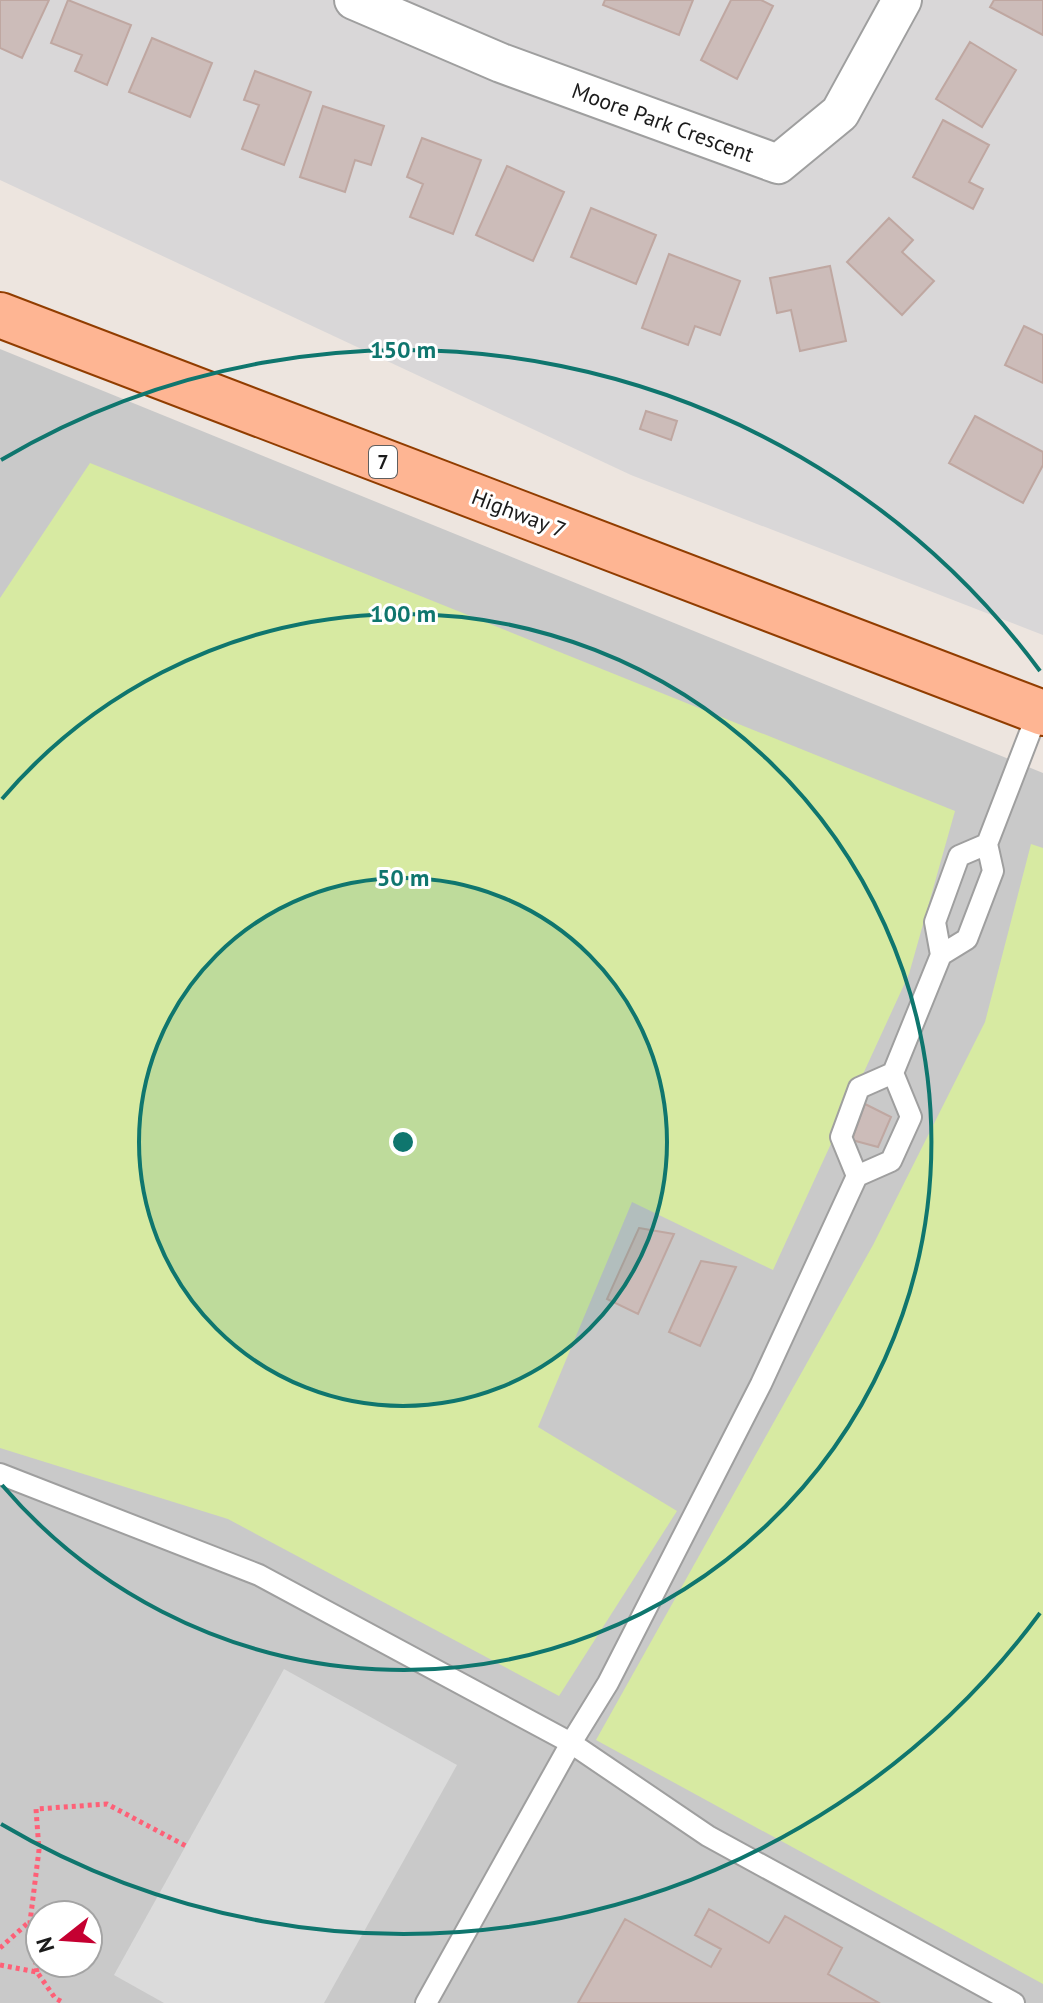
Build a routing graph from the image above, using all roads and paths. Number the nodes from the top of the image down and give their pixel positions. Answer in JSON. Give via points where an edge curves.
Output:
{"nodes":[{"id":1,"x":354,"y":0,"type":"edge"},
{"id":2,"x":902,"y":0,"type":"edge"},
{"id":3,"x":0,"y":315,"type":"edge"},
{"id":4,"x":1041,"y":709,"type":"edge"},
{"id":5,"x":987,"y":844,"type":"junction"},
{"id":6,"x":941,"y":955,"type":"junction"},
{"id":7,"x":893,"y":1073,"type":"junction"},
{"id":8,"x":857,"y":1176,"type":"junction"},
{"id":9,"x":0,"y":1474,"type":"edge"},
{"id":10,"x":571,"y":1743,"type":"junction"},
{"id":11,"x":186,"y":1846,"type":"dead end"},
{"id":12,"x":33,"y":1899,"type":"edge"},
{"id":13,"x":24,"y":1927,"type":"edge"},
{"id":14,"x":0,"y":1948,"type":"edge"},
{"id":15,"x":0,"y":1965,"type":"edge"},
{"id":16,"x":24,"y":1970,"type":"edge"},
{"id":17,"x":42,"y":1979,"type":"edge"},
{"id":18,"x":64,"y":2003,"type":"edge"},
{"id":19,"x":426,"y":2003,"type":"edge"},
{"id":20,"x":1014,"y":2003,"type":"edge"}],
"edges":[{"from":1,"to":2,"type":"street","name":"Moore Park Crescent","via":[[501,63],[778,164],[840,113]]},
{"from":3,"to":4,"type":"main road","name":"Highway 7","number":"7"},
{"from":4,"to":5,"type":"lane"},
{"from":5,"to":6,"type":"lane","via":[[993,871],[967,939]]},
{"from":5,"to":6,"type":"lane","via":[[959,856],[935,922]]},
{"from":6,"to":7,"type":"lane"},
{"from":7,"to":8,"type":"lane","via":[[859,1088],[841,1137]]},
{"from":7,"to":8,"type":"lane","via":[[911,1117],[891,1161]]},
{"from":8,"to":10,"type":"lane","via":[[761,1384],[608,1683]]},
{"from":9,"to":10,"type":"lane","via":[[259,1575]]},
{"from":10,"to":19,"type":"lane"},
{"from":10,"to":20,"type":"lane","via":[[708,1836]]},
{"from":11,"to":12,"type":"path","via":[[107,1804],[36,1809],[39,1850]]},
{"from":13,"to":14,"type":"path"},
{"from":15,"to":16,"type":"path"},
{"from":17,"to":18,"type":"path"}]}
